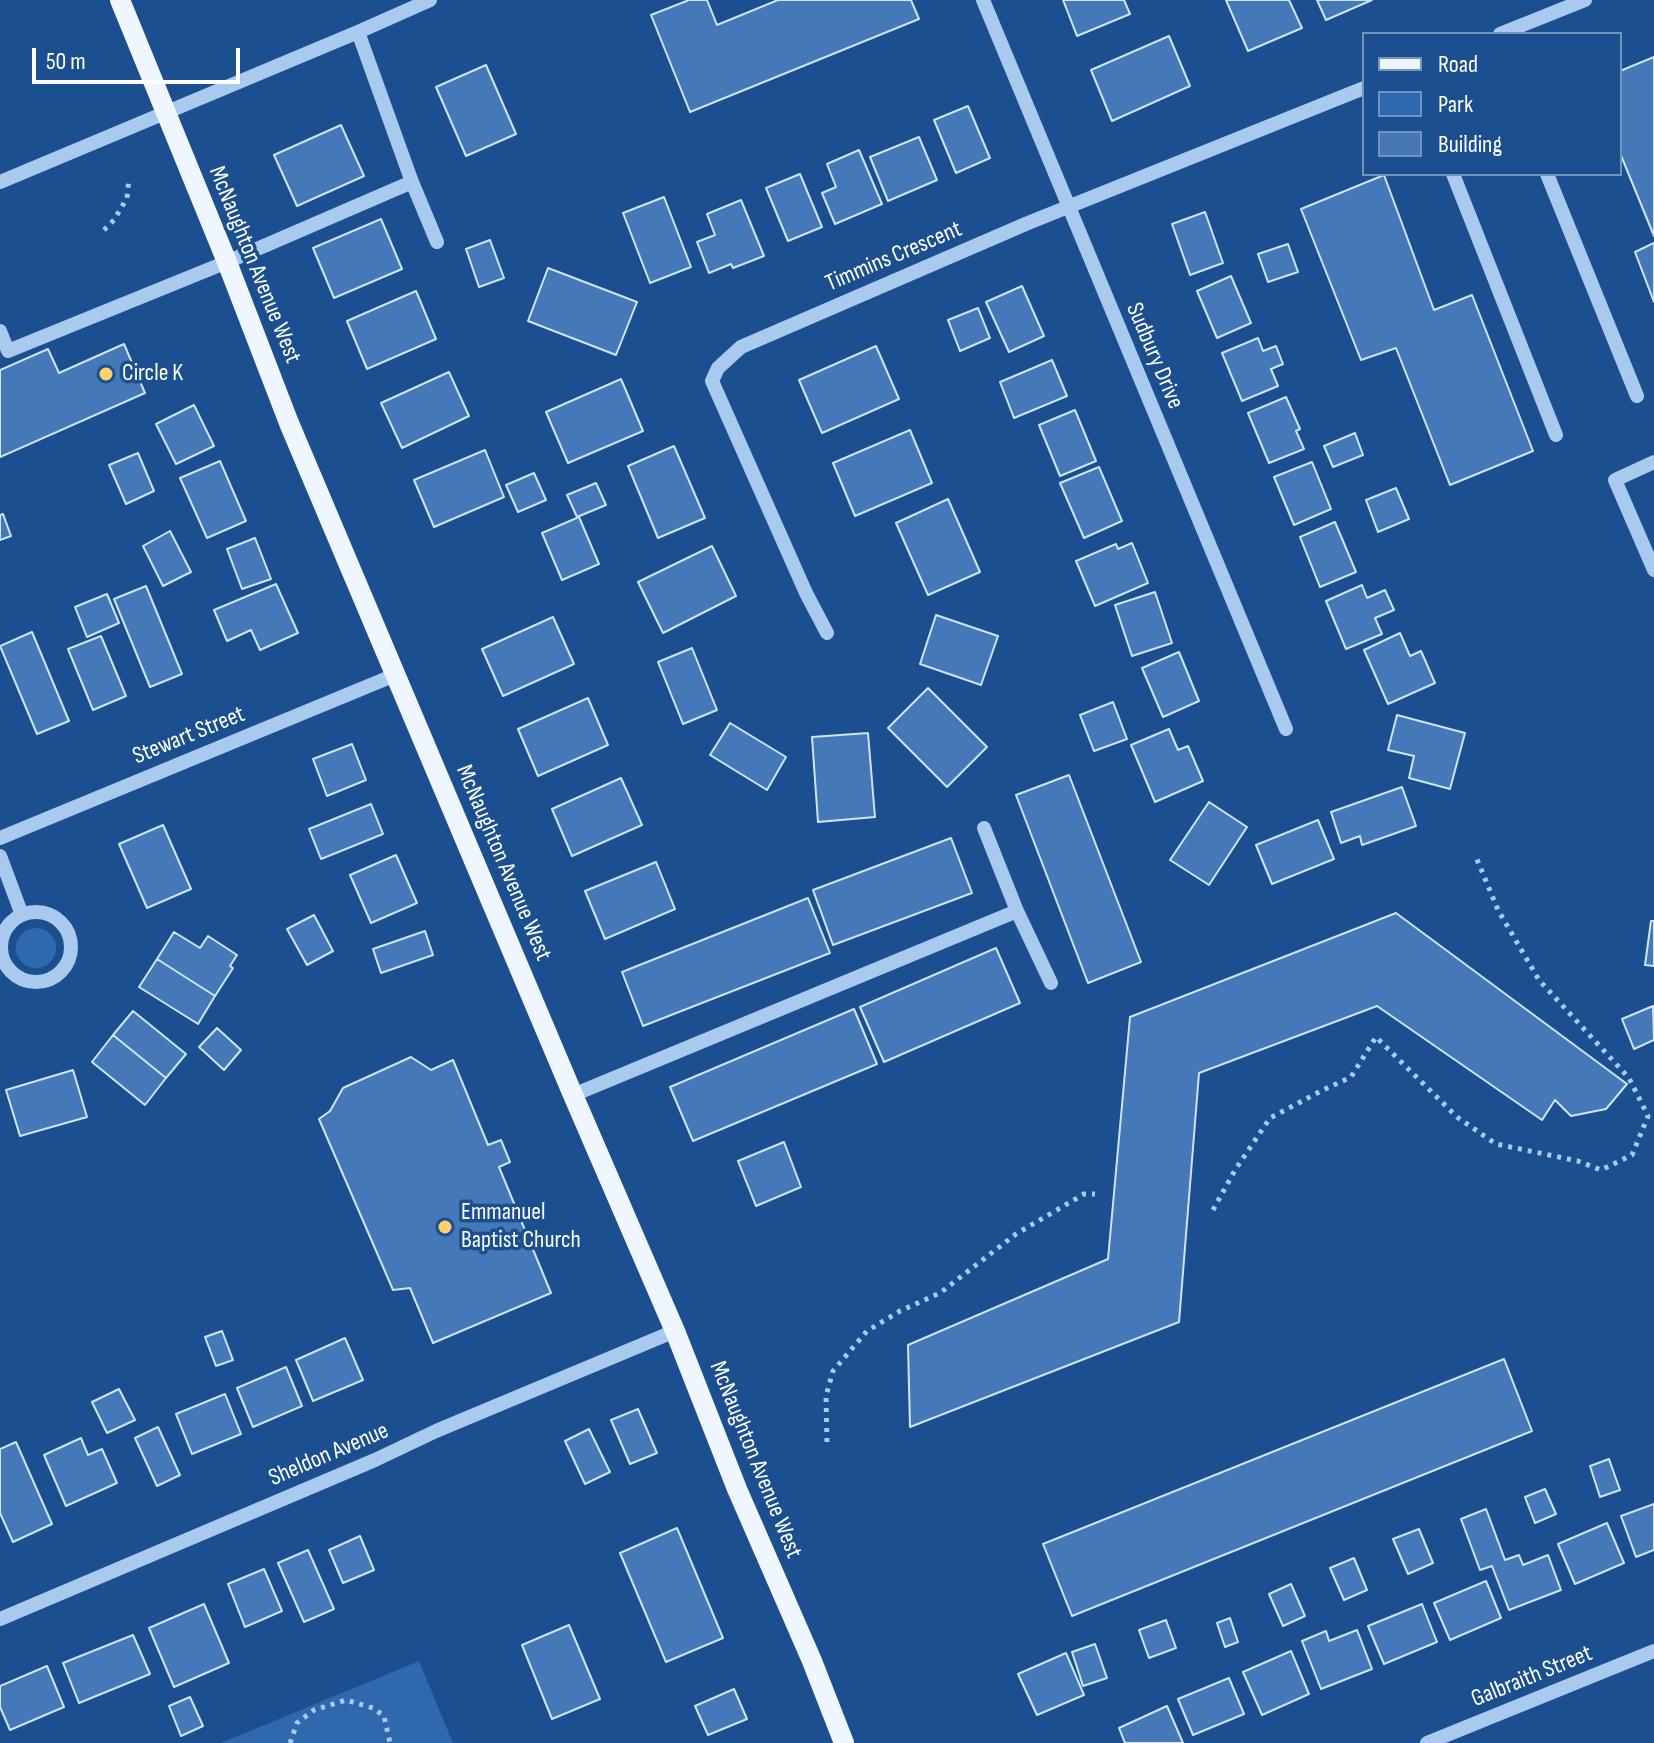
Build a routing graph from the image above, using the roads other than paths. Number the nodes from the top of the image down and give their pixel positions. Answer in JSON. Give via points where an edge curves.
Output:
{"nodes":[{"id":1,"x":120,"y":0,"type":"edge"},
{"id":2,"x":430,"y":0,"type":"edge"},
{"id":3,"x":983,"y":0,"type":"edge"},
{"id":4,"x":1585,"y":0,"type":"edge"},
{"id":5,"x":358,"y":32,"type":"junction"},
{"id":6,"x":1505,"y":32,"type":"edge"},
{"id":7,"x":1362,"y":89,"type":"edge"},
{"id":8,"x":165,"y":112,"type":"junction"},
{"id":9,"x":1454,"y":176,"type":"edge"},
{"id":10,"x":1548,"y":176,"type":"edge"},
{"id":11,"x":0,"y":182,"type":"edge"},
{"id":12,"x":412,"y":182,"type":"junction"},
{"id":13,"x":1068,"y":208,"type":"junction"},
{"id":14,"x":437,"y":242,"type":"dead end"},
{"id":15,"x":227,"y":262,"type":"junction"},
{"id":16,"x":0,"y":331,"type":"edge"},
{"id":17,"x":1637,"y":396,"type":"dead end"},
{"id":18,"x":1556,"y":435,"type":"dead end"},
{"id":19,"x":1654,"y":462,"type":"edge"},
{"id":20,"x":1654,"y":570,"type":"edge"},
{"id":21,"x":827,"y":633,"type":"dead end"},
{"id":22,"x":395,"y":675,"type":"junction"},
{"id":23,"x":1286,"y":729,"type":"dead end"},
{"id":24,"x":984,"y":828,"type":"dead end"},
{"id":25,"x":0,"y":838,"type":"edge"},
{"id":26,"x":0,"y":856,"type":"edge"},
{"id":27,"x":1017,"y":911,"type":"junction"},
{"id":28,"x":22,"y":915,"type":"junction"},
{"id":29,"x":1051,"y":983,"type":"dead end"},
{"id":30,"x":573,"y":1095,"type":"junction"},
{"id":31,"x":675,"y":1331,"type":"junction"},
{"id":32,"x":0,"y":1619,"type":"edge"},
{"id":33,"x":1654,"y":1651,"type":"edge"},
{"id":34,"x":844,"y":1743,"type":"edge"},
{"id":35,"x":1427,"y":1743,"type":"edge"}],
"edges":[{"from":1,"to":8,"type":"main road","name":"McNaughton Avenue West"},
{"from":2,"to":5,"type":"street"},
{"from":3,"to":13,"type":"street","name":"Sudbury Drive"},
{"from":4,"to":6,"type":"street"},
{"from":5,"to":8,"type":"street"},
{"from":5,"to":12,"type":"street"},
{"from":7,"to":13,"type":"street","name":"Timmins Crescent"},
{"from":8,"to":11,"type":"street"},
{"from":8,"to":15,"type":"main road","name":"McNaughton Avenue West"},
{"from":9,"to":18,"type":"street"},
{"from":10,"to":17,"type":"street"},
{"from":12,"to":14,"type":"street"},
{"from":12,"to":15,"type":"street"},
{"from":13,"to":21,"type":"street","name":"Timmins Crescent","via":[[741,347],[718,368],[712,381]]},
{"from":13,"to":23,"type":"street","name":"Sudbury Drive"},
{"from":15,"to":16,"type":"street","via":[[8,351]]},
{"from":15,"to":22,"type":"main road","name":"McNaughton Avenue West"},
{"from":19,"to":20,"type":"street","via":[[1615,480]]},
{"from":22,"to":25,"type":"street","name":"Stewart Street"},
{"from":22,"to":30,"type":"main road","name":"McNaughton Avenue West"},
{"from":24,"to":27,"type":"street"},
{"from":26,"to":28,"type":"street"},
{"from":27,"to":29,"type":"street"},
{"from":27,"to":30,"type":"street"},
{"from":28,"to":28,"type":"street","via":[[6,930],[1,952],[12,973],[44,982],[63,970],[69,937],[56,918],[34,912]]},
{"from":30,"to":31,"type":"main road","name":"McNaughton Avenue West"},
{"from":31,"to":32,"type":"street","name":"Sheldon Avenue"},
{"from":31,"to":34,"type":"main road","name":"McNaughton Avenue West"},
{"from":33,"to":35,"type":"street","name":"Galbraith Street"}]}
